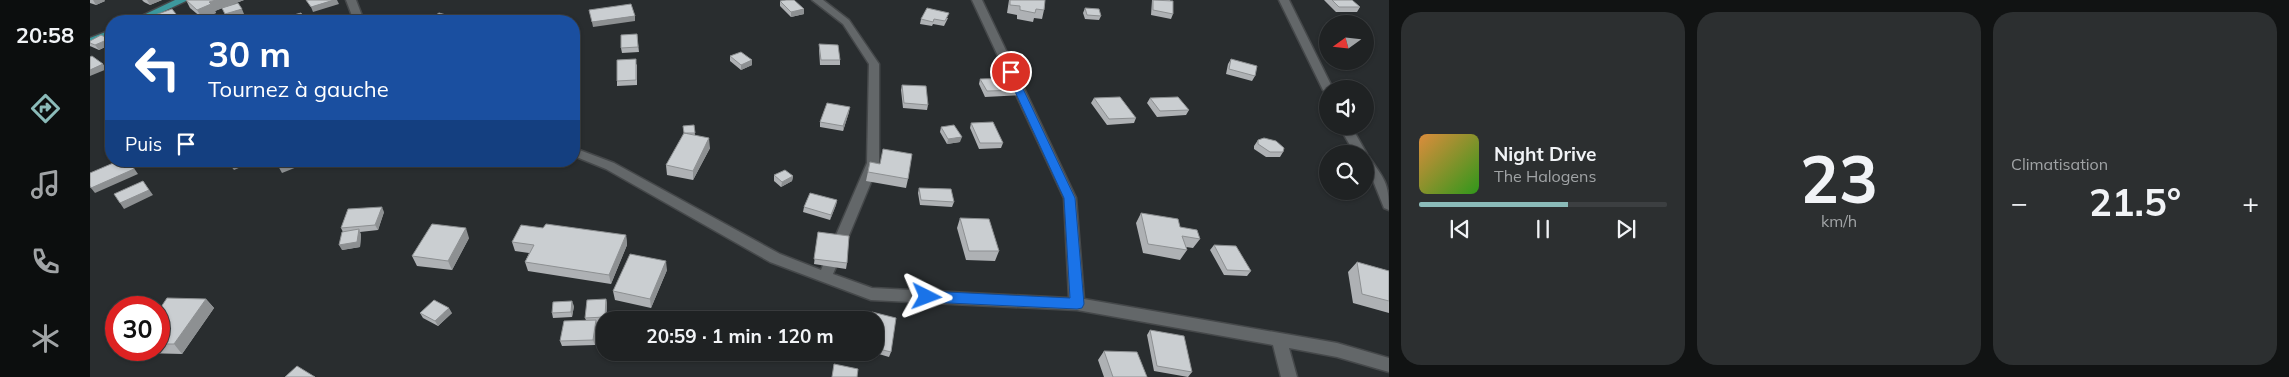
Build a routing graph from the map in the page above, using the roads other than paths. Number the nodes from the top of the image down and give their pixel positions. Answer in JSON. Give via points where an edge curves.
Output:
{"nodes":[{"id":1,"x":183,"y":0,"type":"edge"},
{"id":2,"x":351,"y":0,"type":"edge"},
{"id":3,"x":817,"y":0,"type":"edge"},
{"id":4,"x":977,"y":0,"type":"edge"},
{"id":5,"x":1284,"y":0,"type":"edge"},
{"id":6,"x":149,"y":15,"type":"edge"},
{"id":7,"x":357,"y":15,"type":"edge"},
{"id":8,"x":105,"y":36,"type":"edge"},
{"id":9,"x":90,"y":42,"type":"edge"},
{"id":10,"x":1323,"y":80,"type":"edge"},
{"id":11,"x":580,"y":154,"type":"edge"},
{"id":12,"x":1374,"y":174,"type":"edge"},
{"id":13,"x":1389,"y":204,"type":"edge"},
{"id":14,"x":825,"y":277,"type":"junction"},
{"id":15,"x":1077,"y":304,"type":"junction"},
{"id":16,"x":1279,"y":340,"type":"junction"},
{"id":17,"x":1389,"y":365,"type":"edge"},
{"id":18,"x":1289,"y":377,"type":"edge"}],
"edges":[{"from":1,"to":6,"type":"main road"},
{"from":2,"to":7,"type":"street"},
{"from":3,"to":14,"type":"street","via":[[846,22],[874,64],[874,163]]},
{"from":4,"to":15,"type":"street","via":[[1070,198]]},
{"from":5,"to":10,"type":"street"},
{"from":8,"to":9,"type":"main road"},
{"from":11,"to":14,"type":"street","via":[[610,166],[774,258]]},
{"from":12,"to":13,"type":"street"},
{"from":14,"to":15,"type":"street","via":[[871,294]]},
{"from":15,"to":16,"type":"street"},
{"from":16,"to":17,"type":"street","via":[[1337,350]]},
{"from":16,"to":18,"type":"street"}]}
